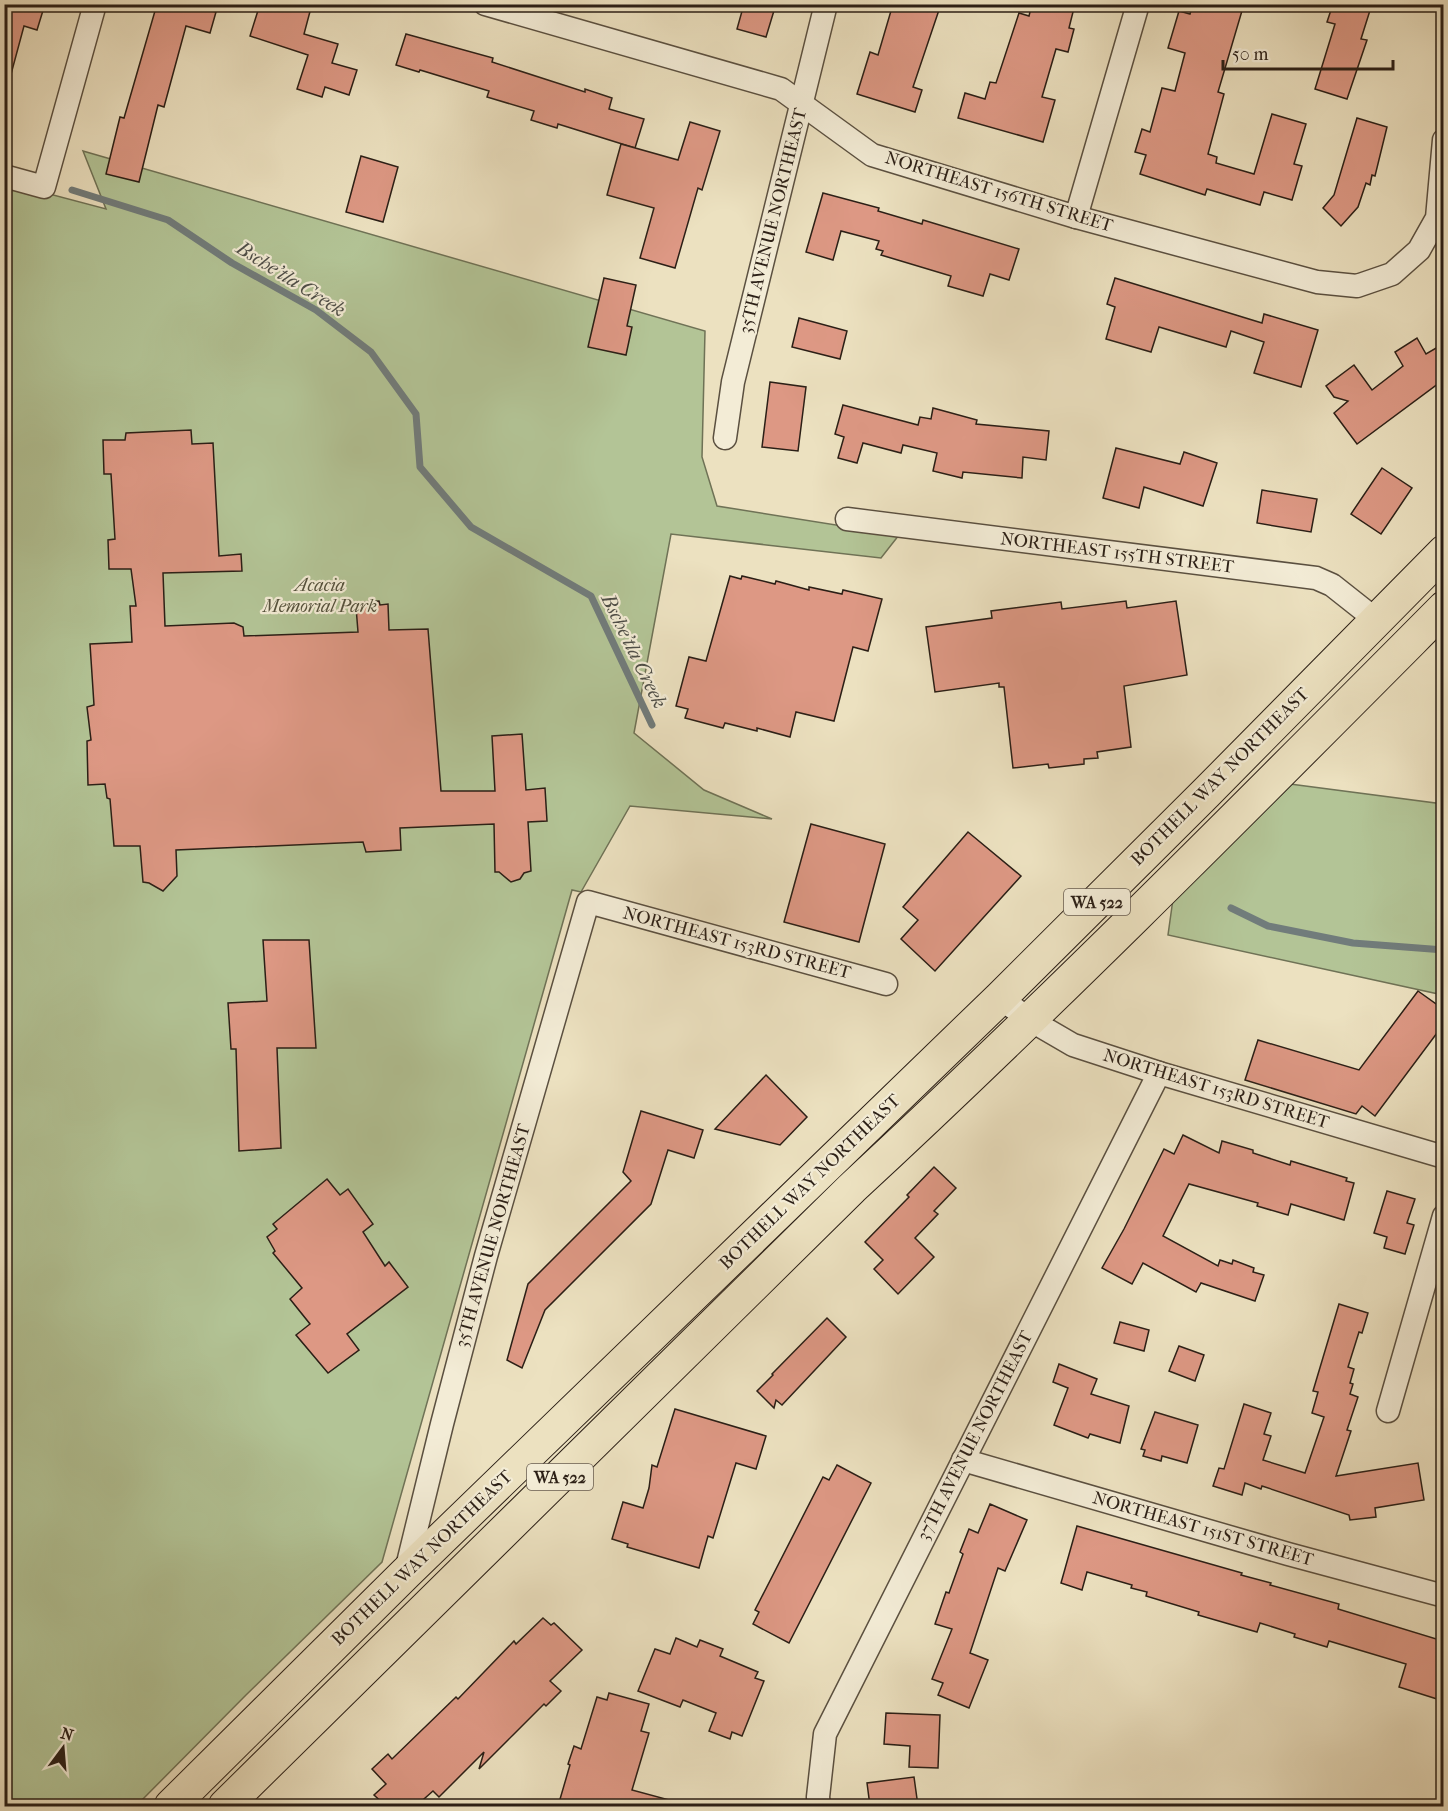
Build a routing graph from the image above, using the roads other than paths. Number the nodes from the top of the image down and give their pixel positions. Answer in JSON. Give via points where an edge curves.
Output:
{"nodes":[{"id":1,"x":94,"y":4,"type":"edge"},
{"id":2,"x":485,"y":4,"type":"edge"},
{"id":3,"x":826,"y":4,"type":"edge"},
{"id":4,"x":1138,"y":4,"type":"edge"},
{"id":5,"x":801,"y":103,"type":"junction"},
{"id":6,"x":1443,"y":140,"type":"edge"},
{"id":7,"x":4,"y":176,"type":"edge"},
{"id":8,"x":1076,"y":217,"type":"junction"},
{"id":9,"x":725,"y":438,"type":"dead end"},
{"id":10,"x":847,"y":519,"type":"dead end"},
{"id":11,"x":1443,"y":552,"type":"edge"},
{"id":12,"x":1443,"y":608,"type":"edge"},
{"id":13,"x":1375,"y":619,"type":"junction"},
{"id":14,"x":588,"y":902,"type":"joint"},
{"id":15,"x":886,"y":984,"type":"dead end"},
{"id":16,"x":1000,"y":998,"type":"junction"},
{"id":17,"x":1030,"y":1020,"type":"junction"},
{"id":18,"x":1159,"y":1073,"type":"junction"},
{"id":19,"x":1443,"y":1156,"type":"edge"},
{"id":20,"x":1443,"y":1216,"type":"edge"},
{"id":21,"x":1388,"y":1411,"type":"dead end"},
{"id":22,"x":569,"y":1414,"type":"junction"},
{"id":23,"x":963,"y":1460,"type":"junction"},
{"id":24,"x":491,"y":1545,"type":"junction"},
{"id":25,"x":406,"y":1573,"type":"junction"},
{"id":26,"x":1443,"y":1596,"type":"edge"},
{"id":27,"x":266,"y":1766,"type":"junction"},
{"id":28,"x":171,"y":1806,"type":"edge"},
{"id":29,"x":225,"y":1806,"type":"edge"},
{"id":30,"x":819,"y":1806,"type":"edge"}],
"edges":[{"from":1,"to":7,"type":"street","via":[[44,187]]},
{"from":2,"to":5,"type":"street","name":"NORTHEAST 156TH STREET","via":[[781,89]]},
{"from":3,"to":5,"type":"street","name":"35TH AVENUE NORTHEAST"},
{"from":4,"to":8,"type":"street"},
{"from":5,"to":8,"type":"street","name":"NORTHEAST 156TH STREET","via":[[872,155]]},
{"from":5,"to":9,"type":"street","name":"35TH AVENUE NORTHEAST","via":[[733,382]]},
{"from":6,"to":8,"type":"street","name":"NORTHEAST 156TH STREET","via":[[1437,218],[1419,250],[1392,274],[1357,286],[1317,282]]},
{"from":10,"to":13,"type":"street","name":"NORTHEAST 155TH STREET","via":[[1316,578],[1332,585]]},
{"from":11,"to":13,"type":"main road","name":"BOTHELL WAY NORTHEAST","number":"WA 522"},
{"from":12,"to":17,"type":"main road","name":"BOTHELL WAY NORTHEAST","number":"WA 522"},
{"from":13,"to":16,"type":"main road","name":"BOTHELL WAY NORTHEAST","number":"WA 522"},
{"from":14,"to":15,"type":"street","name":"NORTHEAST 153RD STREET"},
{"from":14,"to":25,"type":"street","name":"35TH AVENUE NORTHEAST","via":[[486,1256]]},
{"from":16,"to":17,"type":"street","name":"NORTHEAST 153RD STREET"},
{"from":16,"to":22,"type":"main road","name":"BOTHELL WAY NORTHEAST","number":"WA 522"},
{"from":17,"to":18,"type":"street","name":"NORTHEAST 153RD STREET","via":[[1073,1045]]},
{"from":17,"to":24,"type":"main road","name":"BOTHELL WAY NORTHEAST","number":"WA 522","via":[[852,1188]]},
{"from":18,"to":19,"type":"street","name":"NORTHEAST 153RD STREET"},
{"from":18,"to":23,"type":"street","name":"37TH AVENUE NORTHEAST"},
{"from":20,"to":21,"type":"street"},
{"from":22,"to":24,"type":"main road","via":[[581,1432],[491,1522]]},
{"from":22,"to":25,"type":"main road","name":"BOTHELL WAY NORTHEAST","number":"WA 522"},
{"from":23,"to":26,"type":"street","name":"NORTHEAST 151ST STREET"},
{"from":23,"to":30,"type":"street","name":"37TH AVENUE NORTHEAST","via":[[825,1734]]},
{"from":24,"to":27,"type":"main road","name":"BOTHELL WAY NORTHEAST","number":"WA 522"},
{"from":25,"to":27,"type":"main road","via":[[416,1596],[261,1746]]},
{"from":25,"to":28,"type":"main road","name":"BOTHELL WAY NORTHEAST","number":"WA 522"},
{"from":27,"to":29,"type":"main road","name":"BOTHELL WAY NORTHEAST","number":"WA 522"}]}
